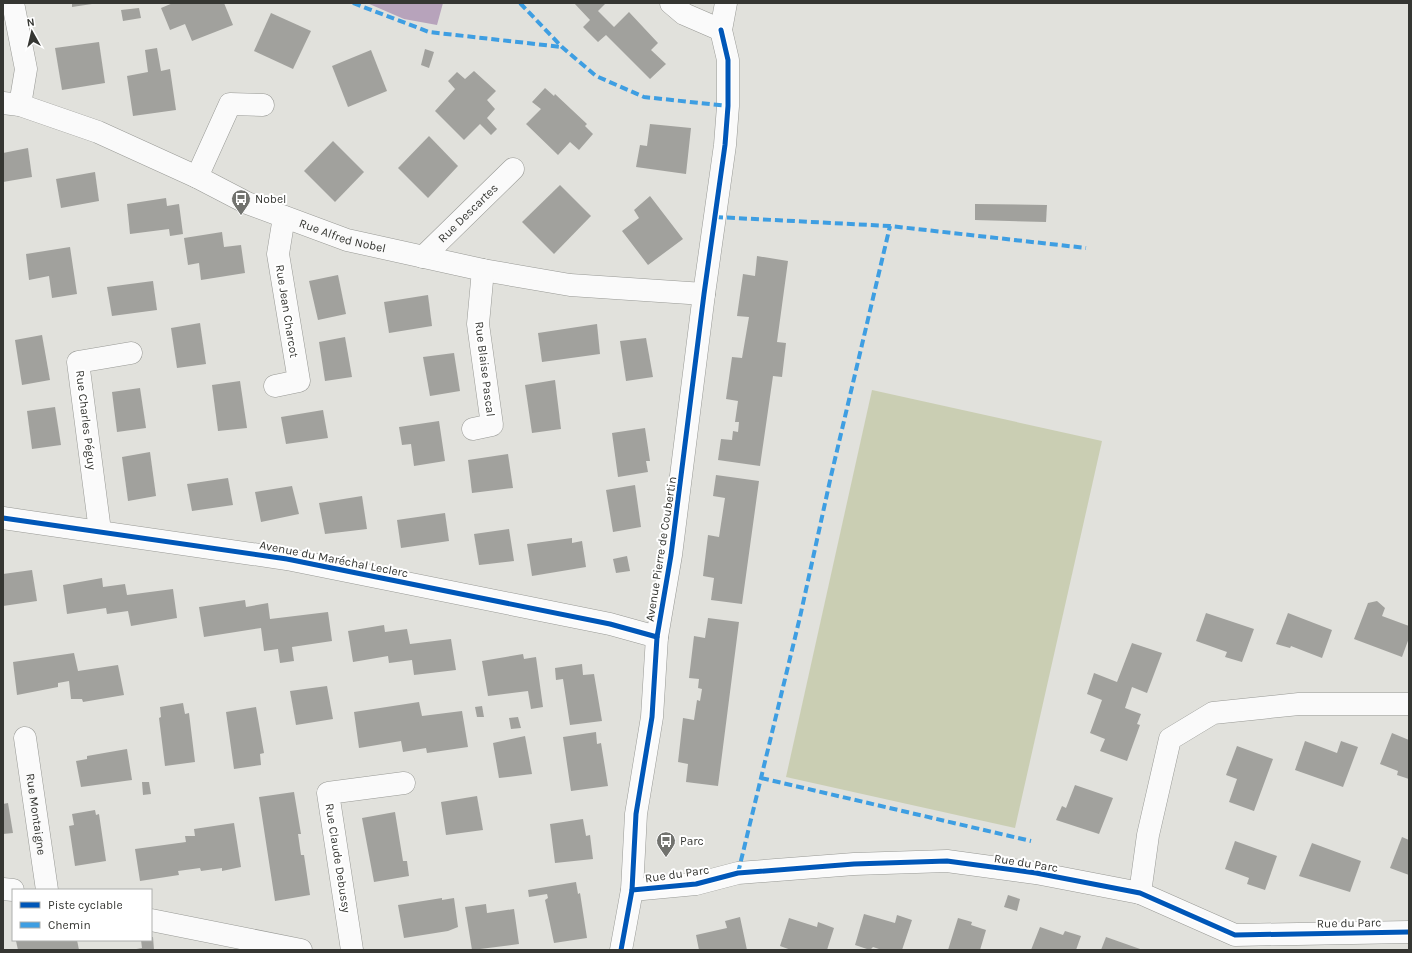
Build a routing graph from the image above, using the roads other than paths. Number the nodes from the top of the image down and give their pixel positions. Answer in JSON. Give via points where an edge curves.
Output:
{"nodes":[{"id":1,"x":13,"y":3,"type":"edge"},
{"id":2,"x":671,"y":3,"type":"edge"},
{"id":3,"x":726,"y":3,"type":"edge"},
{"id":4,"x":721,"y":30,"type":"junction"},
{"id":5,"x":11,"y":104,"type":"edge"},
{"id":6,"x":263,"y":105,"type":"dead end"},
{"id":7,"x":513,"y":169,"type":"dead end"},
{"id":8,"x":197,"y":177,"type":"junction"},
{"id":9,"x":284,"y":217,"type":"junction"},
{"id":10,"x":423,"y":256,"type":"junction"},
{"id":11,"x":483,"y":270,"type":"junction"},
{"id":12,"x":704,"y":294,"type":"junction"},
{"id":13,"x":131,"y":353,"type":"dead end"},
{"id":14,"x":275,"y":386,"type":"dead end"},
{"id":15,"x":473,"y":429,"type":"dead end"},
{"id":16,"x":3,"y":518,"type":"edge"},
{"id":17,"x":100,"y":531,"type":"junction"},
{"id":18,"x":657,"y":637,"type":"junction"},
{"id":19,"x":1409,"y":704,"type":"edge"},
{"id":20,"x":25,"y":738,"type":"dead end"},
{"id":21,"x":404,"y":783,"type":"dead end"},
{"id":22,"x":46,"y":889,"type":"edge"},
{"id":23,"x":632,"y":890,"type":"junction"},
{"id":24,"x":1140,"y":893,"type":"junction"},
{"id":25,"x":152,"y":920,"type":"edge"},
{"id":26,"x":1409,"y":932,"type":"edge"},
{"id":27,"x":301,"y":950,"type":"edge"},
{"id":28,"x":352,"y":950,"type":"edge"},
{"id":29,"x":621,"y":950,"type":"edge"}],
"edges":[{"from":1,"to":5,"type":"street","via":[[26,69]]},
{"from":2,"to":4,"type":"street","via":[[684,14]]},
{"from":3,"to":4,"type":"street"},
{"from":4,"to":12,"type":"street","name":"Avenue Pierre de Coubertin","via":[[728,60],[727,114]]},
{"from":5,"to":8,"type":"street","name":"Rue Alfred Nobel","via":[[98,132]]},
{"from":6,"to":8,"type":"street","via":[[230,104]]},
{"from":7,"to":10,"type":"street","name":"Rue Descartes"},
{"from":8,"to":9,"type":"street","name":"Rue Alfred Nobel","via":[[246,203]]},
{"from":9,"to":10,"type":"street","name":"Rue Alfred Nobel","via":[[347,240]]},
{"from":9,"to":14,"type":"street","name":"Rue Jean Charcot","via":[[278,254],[299,381]]},
{"from":10,"to":11,"type":"street","name":"Rue Alfred Nobel"},
{"from":11,"to":12,"type":"street","name":"Rue Alfred Nobel","via":[[570,285]]},
{"from":11,"to":15,"type":"street","name":"Rue Blaise Pascal","via":[[478,324],[492,425]]},
{"from":12,"to":18,"type":"street","name":"Avenue Pierre de Coubertin","via":[[676,519]]},
{"from":13,"to":17,"type":"street","name":"Rue Charles Péguy","via":[[78,362]]},
{"from":16,"to":17,"type":"street","name":"Avenue du Maréchal Leclerc"},
{"from":17,"to":18,"type":"street","name":"Avenue du Maréchal Leclerc","via":[[287,559],[610,624]]},
{"from":18,"to":23,"type":"street","name":"Avenue Pierre de Coubertin","via":[[652,717],[636,814]]},
{"from":19,"to":24,"type":"street","via":[[1299,704],[1213,713],[1170,740],[1148,835]]},
{"from":20,"to":22,"type":"street","name":"Rue Montaigne"},
{"from":21,"to":28,"type":"street","name":"Rue Claude Debussy","via":[[328,793]]},
{"from":23,"to":24,"type":"street","name":"Rue du Parc","via":[[696,884],[738,873],[854,864],[948,861],[1036,873]]},
{"from":23,"to":29,"type":"street","name":"Avenue Pierre de Coubertin"},
{"from":24,"to":26,"type":"street","name":"Rue du Parc","via":[[1235,935]]},
{"from":25,"to":27,"type":"street"}]}
